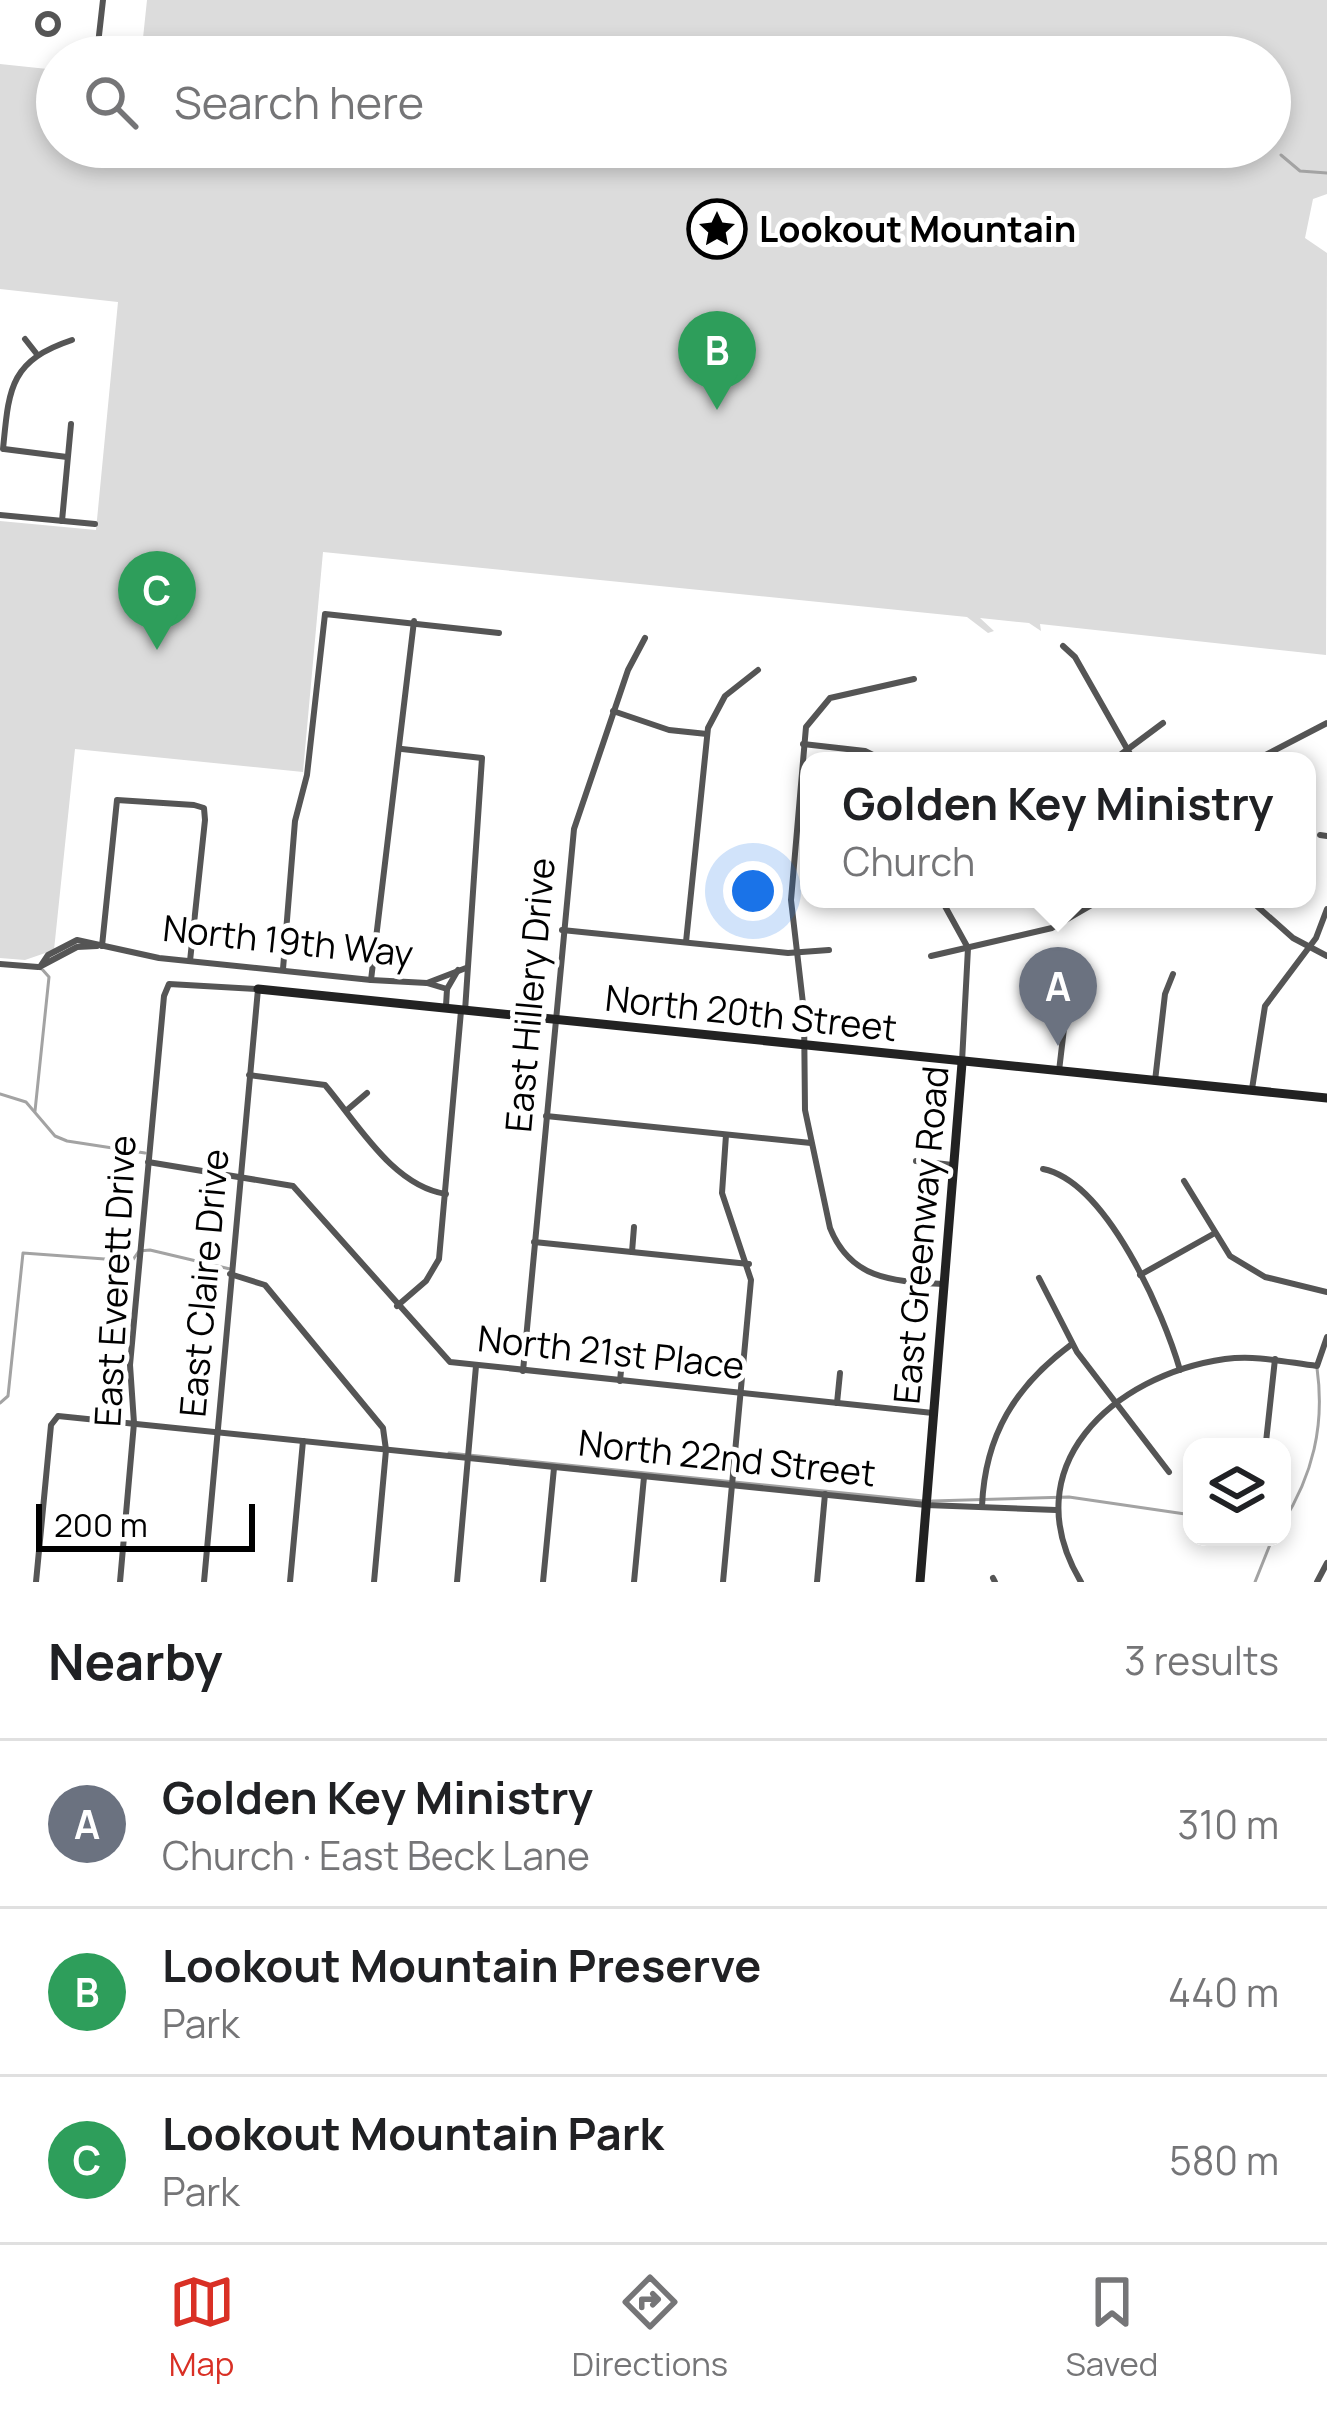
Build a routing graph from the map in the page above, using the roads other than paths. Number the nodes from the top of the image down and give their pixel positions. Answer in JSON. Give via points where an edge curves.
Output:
{"nodes":[{"id":1,"x":49,"y":0,"type":"edge"},
{"id":2,"x":103,"y":0,"type":"edge"},
{"id":3,"x":49,"y":14,"type":"dead end"},
{"id":4,"x":99,"y":36,"type":"edge"},
{"id":5,"x":25,"y":339,"type":"dead end"},
{"id":6,"x":72,"y":340,"type":"dead end"},
{"id":7,"x":36,"y":353,"type":"junction"},
{"id":8,"x":70,"y":424,"type":"dead end"},
{"id":9,"x":1,"y":450,"type":"edge"},
{"id":10,"x":67,"y":457,"type":"junction"},
{"id":11,"x":0,"y":515,"type":"edge"},
{"id":12,"x":62,"y":521,"type":"junction"},
{"id":13,"x":95,"y":524,"type":"dead end"},
{"id":14,"x":414,"y":621,"type":"junction"},
{"id":15,"x":499,"y":633,"type":"dead end"},
{"id":16,"x":645,"y":638,"type":"dead end"},
{"id":17,"x":1063,"y":646,"type":"dead end"},
{"id":18,"x":758,"y":670,"type":"dead end"},
{"id":19,"x":914,"y":679,"type":"dead end"},
{"id":20,"x":613,"y":711,"type":"junction"},
{"id":21,"x":1163,"y":723,"type":"dead end"},
{"id":22,"x":1327,"y":723,"type":"edge"},
{"id":23,"x":706,"y":734,"type":"junction"},
{"id":24,"x":803,"y":744,"type":"junction"},
{"id":25,"x":402,"y":749,"type":"junction"},
{"id":26,"x":1126,"y":750,"type":"junction"},
{"id":27,"x":802,"y":752,"type":"edge"},
{"id":28,"x":867,"y":752,"type":"edge"},
{"id":29,"x":1123,"y":752,"type":"edge"},
{"id":30,"x":1271,"y":752,"type":"edge"},
{"id":31,"x":800,"y":780,"type":"edge"},
{"id":32,"x":946,"y":908,"type":"edge"},
{"id":33,"x":1086,"y":908,"type":"edge"},
{"id":34,"x":1260,"y":908,"type":"edge"},
{"id":35,"x":1327,"y":909,"type":"edge"},
{"id":36,"x":562,"y":930,"type":"junction"},
{"id":37,"x":686,"y":942,"type":"junction"},
{"id":38,"x":102,"y":946,"type":"junction"},
{"id":39,"x":968,"y":948,"type":"junction"},
{"id":40,"x":1308,"y":948,"type":"junction"},
{"id":41,"x":829,"y":950,"type":"dead end"},
{"id":42,"x":797,"y":953,"type":"junction"},
{"id":43,"x":931,"y":956,"type":"dead end"},
{"id":44,"x":1327,"y":956,"type":"edge"},
{"id":45,"x":190,"y":961,"type":"junction"},
{"id":46,"x":0,"y":964,"type":"edge"},
{"id":47,"x":283,"y":969,"type":"junction"},
{"id":48,"x":462,"y":969,"type":"junction"},
{"id":49,"x":1173,"y":974,"type":"dead end"},
{"id":50,"x":371,"y":980,"type":"junction"},
{"id":51,"x":427,"y":983,"type":"junction"},
{"id":52,"x":169,"y":984,"type":"joint"},
{"id":53,"x":450,"y":986,"type":"junction"},
{"id":54,"x":466,"y":986,"type":"junction"},
{"id":55,"x":258,"y":989,"type":"junction"},
{"id":56,"x":1066,"y":1003,"type":"dead end"},
{"id":57,"x":446,"y":1010,"type":"junction"},
{"id":58,"x":463,"y":1011,"type":"junction"},
{"id":59,"x":554,"y":1020,"type":"junction"},
{"id":60,"x":803,"y":1046,"type":"junction"},
{"id":61,"x":962,"y":1063,"type":"junction"},
{"id":62,"x":1059,"y":1072,"type":"junction"},
{"id":63,"x":249,"y":1075,"type":"junction"},
{"id":64,"x":1155,"y":1082,"type":"junction"},
{"id":65,"x":1252,"y":1091,"type":"junction"},
{"id":66,"x":367,"y":1093,"type":"dead end"},
{"id":67,"x":1327,"y":1098,"type":"edge"},
{"id":68,"x":346,"y":1110,"type":"junction"},
{"id":69,"x":545,"y":1116,"type":"junction"},
{"id":70,"x":726,"y":1135,"type":"junction"},
{"id":71,"x":812,"y":1143,"type":"junction"},
{"id":72,"x":148,"y":1162,"type":"junction"},
{"id":73,"x":916,"y":1162,"type":"dead end"},
{"id":74,"x":953,"y":1165,"type":"junction"},
{"id":75,"x":1043,"y":1169,"type":"dead end"},
{"id":76,"x":240,"y":1175,"type":"junction"},
{"id":77,"x":1184,"y":1180,"type":"dead end"},
{"id":78,"x":446,"y":1194,"type":"junction"},
{"id":79,"x":634,"y":1227,"type":"dead end"},
{"id":80,"x":1215,"y":1233,"type":"junction"},
{"id":81,"x":534,"y":1242,"type":"junction"},
{"id":82,"x":632,"y":1252,"type":"junction"},
{"id":83,"x":749,"y":1264,"type":"junction"},
{"id":84,"x":1252,"y":1271,"type":"junction"},
{"id":85,"x":230,"y":1274,"type":"junction"},
{"id":86,"x":1140,"y":1275,"type":"junction"},
{"id":87,"x":1039,"y":1278,"type":"dead end"},
{"id":88,"x":1246,"y":1281,"type":"dead end"},
{"id":89,"x":944,"y":1284,"type":"junction"},
{"id":90,"x":1327,"y":1292,"type":"edge"},
{"id":91,"x":397,"y":1306,"type":"junction"},
{"id":92,"x":1327,"y":1337,"type":"edge"},
{"id":93,"x":1072,"y":1344,"type":"junction"},
{"id":94,"x":623,"y":1351,"type":"dead end"},
{"id":95,"x":1275,"y":1358,"type":"junction"},
{"id":96,"x":476,"y":1366,"type":"junction"},
{"id":97,"x":1180,"y":1370,"type":"junction"},
{"id":98,"x":523,"y":1371,"type":"junction"},
{"id":99,"x":839,"y":1373,"type":"dead end"},
{"id":100,"x":620,"y":1381,"type":"junction"},
{"id":101,"x":740,"y":1393,"type":"junction"},
{"id":102,"x":837,"y":1403,"type":"junction"},
{"id":103,"x":1115,"y":1405,"type":"junction"},
{"id":104,"x":934,"y":1413,"type":"junction"},
{"id":105,"x":134,"y":1424,"type":"junction"},
{"id":106,"x":218,"y":1433,"type":"junction"},
{"id":107,"x":1266,"y":1438,"type":"edge"},
{"id":108,"x":303,"y":1441,"type":"junction"},
{"id":109,"x":386,"y":1450,"type":"junction"},
{"id":110,"x":468,"y":1460,"type":"junction"},
{"id":111,"x":554,"y":1468,"type":"junction"},
{"id":112,"x":1168,"y":1472,"type":"dead end"},
{"id":113,"x":644,"y":1477,"type":"junction"},
{"id":114,"x":732,"y":1485,"type":"junction"},
{"id":115,"x":825,"y":1494,"type":"junction"},
{"id":116,"x":926,"y":1504,"type":"junction"},
{"id":117,"x":982,"y":1507,"type":"junction"},
{"id":118,"x":1056,"y":1510,"type":"junction"},
{"id":119,"x":1327,"y":1564,"type":"edge"},
{"id":120,"x":36,"y":1582,"type":"edge"},
{"id":121,"x":120,"y":1582,"type":"edge"},
{"id":122,"x":205,"y":1582,"type":"edge"},
{"id":123,"x":290,"y":1582,"type":"edge"},
{"id":124,"x":374,"y":1582,"type":"edge"},
{"id":125,"x":457,"y":1582,"type":"edge"},
{"id":126,"x":543,"y":1582,"type":"edge"},
{"id":127,"x":634,"y":1582,"type":"edge"},
{"id":128,"x":723,"y":1582,"type":"edge"},
{"id":129,"x":817,"y":1582,"type":"edge"},
{"id":130,"x":920,"y":1582,"type":"edge"},
{"id":131,"x":1081,"y":1582,"type":"edge"},
{"id":132,"x":1317,"y":1582,"type":"edge"}],
"edges":[{"from":1,"to":3,"type":"street"},
{"from":2,"to":4,"type":"street"},
{"from":5,"to":7,"type":"street"},
{"from":6,"to":7,"type":"street"},
{"from":7,"to":9,"type":"street","via":[[9,394]]},
{"from":8,"to":10,"type":"street"},
{"from":9,"to":10,"type":"street"},
{"from":10,"to":12,"type":"street"},
{"from":11,"to":12,"type":"street"},
{"from":12,"to":13,"type":"street"},
{"from":14,"to":15,"type":"street"},
{"from":14,"to":25,"type":"street"},
{"from":14,"to":47,"type":"street","via":[[325,614]]},
{"from":16,"to":20,"type":"street","name":"East Hillery Drive"},
{"from":17,"to":26,"type":"street"},
{"from":18,"to":23,"type":"street","via":[[725,696]]},
{"from":19,"to":24,"type":"street","via":[[830,698],[811,715]]},
{"from":20,"to":23,"type":"street"},
{"from":20,"to":36,"type":"street","name":"East Hillery Drive","via":[[576,819]]},
{"from":21,"to":26,"type":"street"},
{"from":22,"to":30,"type":"street"},
{"from":23,"to":37,"type":"street"},
{"from":24,"to":27,"type":"street"},
{"from":24,"to":28,"type":"street"},
{"from":25,"to":48,"type":"street","via":[[482,758]]},
{"from":25,"to":50,"type":"street"},
{"from":26,"to":29,"type":"street"},
{"from":31,"to":42,"type":"street","via":[[791,887]]},
{"from":32,"to":39,"type":"street"},
{"from":33,"to":39,"type":"street","via":[[1052,928]]},
{"from":34,"to":40,"type":"street"},
{"from":35,"to":40,"type":"street"},
{"from":36,"to":37,"type":"street"},
{"from":36,"to":59,"type":"street","name":"East Hillery Drive"},
{"from":37,"to":42,"type":"street"},
{"from":38,"to":45,"type":"street","name":"North 19th Way"},
{"from":38,"to":45,"type":"street","via":[[117,800],[203,808]]},
{"from":38,"to":46,"type":"street","name":"North 19th Way","via":[[67,942],[40,967]]},
{"from":39,"to":43,"type":"street"},
{"from":39,"to":61,"type":"street","name":"East Greenway Road"},
{"from":40,"to":44,"type":"street"},
{"from":40,"to":65,"type":"street","via":[[1265,1006]]},
{"from":41,"to":42,"type":"street"},
{"from":42,"to":60,"type":"street"},
{"from":45,"to":47,"type":"street","name":"North 19th Way"},
{"from":47,"to":50,"type":"street","name":"North 19th Way"},
{"from":48,"to":51,"type":"street","name":"North 19th Way"},
{"from":48,"to":53,"type":"street"},
{"from":48,"to":54,"type":"street"},
{"from":49,"to":64,"type":"street"},
{"from":50,"to":51,"type":"street","name":"North 19th Way"},
{"from":51,"to":53,"type":"street"},
{"from":52,"to":55,"type":"street","name":"North 20th Street"},
{"from":52,"to":72,"type":"street","name":"East Everett Drive"},
{"from":53,"to":54,"type":"street"},
{"from":53,"to":57,"type":"street"},
{"from":54,"to":58,"type":"street"},
{"from":55,"to":57,"type":"street","name":"North 20th Street"},
{"from":55,"to":63,"type":"street","name":"East Claire Drive"},
{"from":56,"to":62,"type":"street"},
{"from":57,"to":58,"type":"street","name":"North 20th Street"},
{"from":58,"to":59,"type":"street","name":"North 20th Street"},
{"from":58,"to":78,"type":"street"},
{"from":59,"to":60,"type":"street","name":"North 20th Street"},
{"from":59,"to":69,"type":"street","name":"East Hillery Drive"},
{"from":60,"to":61,"type":"street","name":"North 20th Street"},
{"from":60,"to":71,"type":"street"},
{"from":61,"to":62,"type":"street","name":"North 20th Street"},
{"from":61,"to":74,"type":"street","name":"East Greenway Road"},
{"from":62,"to":64,"type":"street","name":"North 20th Street"},
{"from":63,"to":68,"type":"street","via":[[325,1085]]},
{"from":63,"to":76,"type":"street","name":"East Claire Drive"},
{"from":64,"to":65,"type":"street","name":"North 20th Street"},
{"from":65,"to":67,"type":"street","name":"North 20th Street"},
{"from":66,"to":68,"type":"street"},
{"from":68,"to":78,"type":"street","via":[[411,1184]]},
{"from":69,"to":70,"type":"street"},
{"from":69,"to":81,"type":"street","name":"East Hillery Drive"},
{"from":70,"to":71,"type":"street"},
{"from":70,"to":83,"type":"street","via":[[722,1192]]},
{"from":71,"to":89,"type":"street","via":[[830,1228],[861,1272]]},
{"from":72,"to":76,"type":"street","name":"North 21st Place"},
{"from":72,"to":105,"type":"street","name":"East Everett Drive","via":[[130,1365]]},
{"from":73,"to":74,"type":"street"},
{"from":74,"to":89,"type":"street","name":"East Greenway Road"},
{"from":75,"to":86,"type":"street","via":[[1093,1203]]},
{"from":76,"to":85,"type":"street","name":"East Claire Drive"},
{"from":76,"to":91,"type":"street","name":"North 21st Place","via":[[298,1190]]},
{"from":77,"to":80,"type":"street"},
{"from":78,"to":91,"type":"street","via":[[436,1269]]},
{"from":79,"to":82,"type":"street"},
{"from":80,"to":84,"type":"street"},
{"from":80,"to":86,"type":"street"},
{"from":81,"to":82,"type":"street"},
{"from":81,"to":98,"type":"street","name":"East Hillery Drive"},
{"from":82,"to":83,"type":"street"},
{"from":83,"to":101,"type":"street"},
{"from":84,"to":88,"type":"street"},
{"from":84,"to":90,"type":"street"},
{"from":85,"to":106,"type":"street","name":"East Claire Drive"},
{"from":85,"to":109,"type":"street","via":[[265,1285],[376,1417]]},
{"from":86,"to":97,"type":"street"},
{"from":87,"to":93,"type":"street"},
{"from":89,"to":104,"type":"street","name":"East Greenway Road"},
{"from":91,"to":96,"type":"street","name":"North 21st Place","via":[[443,1358]]},
{"from":92,"to":95,"type":"street","via":[[1317,1366]]},
{"from":93,"to":103,"type":"street"},
{"from":93,"to":117,"type":"street","via":[[1034,1373],[1006,1411],[989,1451]]},
{"from":94,"to":100,"type":"street"},
{"from":95,"to":97,"type":"street"},
{"from":95,"to":107,"type":"street"},
{"from":96,"to":98,"type":"street","name":"North 21st Place"},
{"from":96,"to":110,"type":"street"},
{"from":97,"to":103,"type":"street"},
{"from":98,"to":100,"type":"street","name":"North 21st Place"},
{"from":99,"to":102,"type":"street"},
{"from":100,"to":101,"type":"street","name":"North 21st Place"},
{"from":101,"to":102,"type":"street","name":"North 21st Place"},
{"from":101,"to":114,"type":"street"},
{"from":102,"to":104,"type":"street","name":"North 21st Place"},
{"from":103,"to":112,"type":"street"},
{"from":103,"to":118,"type":"street","via":[[1070,1456]]},
{"from":104,"to":116,"type":"street","name":"East Greenway Road"},
{"from":105,"to":106,"type":"street","name":"North 22nd Street"},
{"from":105,"to":120,"type":"street","name":"North 22nd Street","via":[[58,1416],[51,1425]]},
{"from":105,"to":121,"type":"street","name":"East Everett Drive"},
{"from":106,"to":108,"type":"street","name":"North 22nd Street"},
{"from":106,"to":122,"type":"street","name":"East Claire Drive"},
{"from":108,"to":109,"type":"street","name":"North 22nd Street"},
{"from":108,"to":123,"type":"street"},
{"from":109,"to":110,"type":"street","name":"North 22nd Street"},
{"from":109,"to":124,"type":"street"},
{"from":110,"to":111,"type":"street","name":"North 22nd Street"},
{"from":110,"to":125,"type":"street"},
{"from":111,"to":113,"type":"street","name":"North 22nd Street"},
{"from":111,"to":126,"type":"street"},
{"from":113,"to":114,"type":"street","name":"North 22nd Street"},
{"from":113,"to":127,"type":"street"},
{"from":114,"to":115,"type":"street","name":"North 22nd Street"},
{"from":114,"to":128,"type":"street"},
{"from":115,"to":116,"type":"street","name":"North 22nd Street"},
{"from":115,"to":129,"type":"street"},
{"from":116,"to":117,"type":"street","name":"North 22nd Street"},
{"from":116,"to":130,"type":"street","name":"East Greenway Road"},
{"from":117,"to":118,"type":"street","name":"North 22nd Street"},
{"from":118,"to":131,"type":"street","via":[[1061,1543]]},
{"from":119,"to":132,"type":"street"}]}
